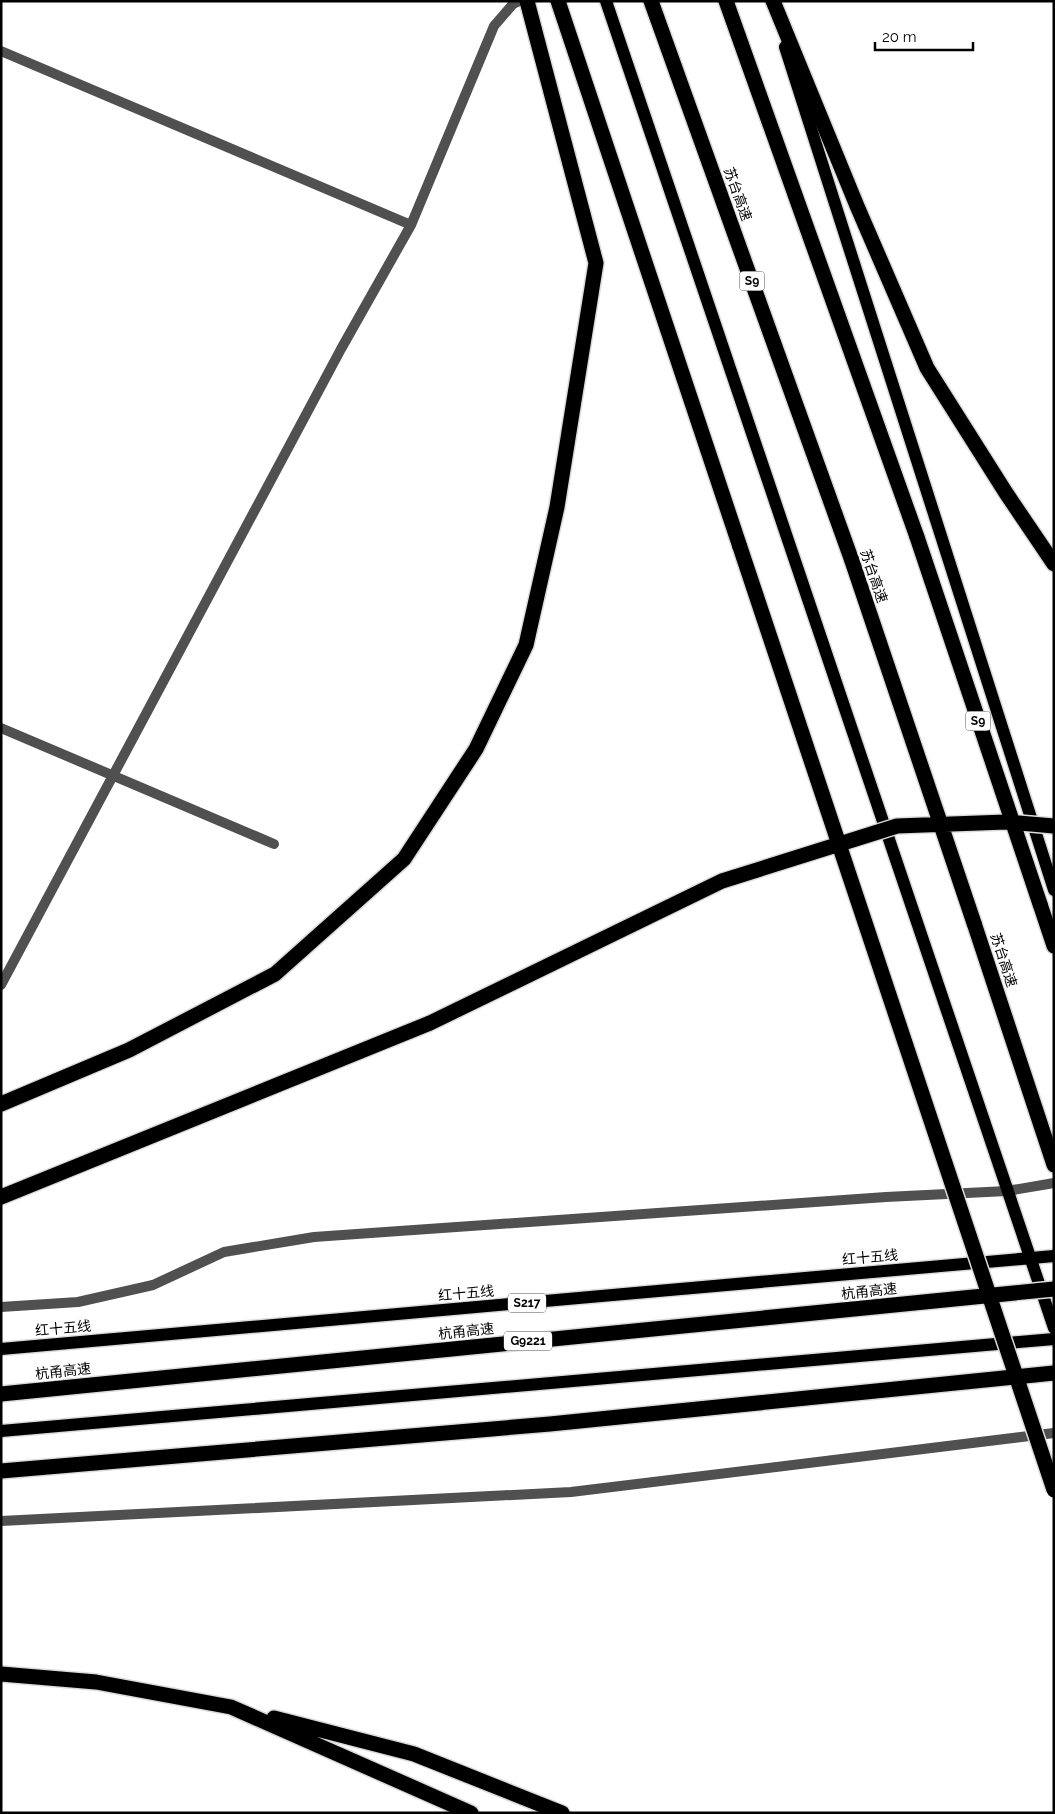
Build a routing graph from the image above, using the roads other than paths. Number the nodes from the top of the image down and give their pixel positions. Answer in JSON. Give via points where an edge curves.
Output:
{"nodes":[{"id":1,"x":519,"y":1,"type":"edge"},
{"id":2,"x":527,"y":1,"type":"edge"},
{"id":3,"x":558,"y":1,"type":"edge"},
{"id":4,"x":606,"y":1,"type":"edge"},
{"id":5,"x":651,"y":1,"type":"edge"},
{"id":6,"x":726,"y":1,"type":"edge"},
{"id":7,"x":772,"y":1,"type":"edge"},
{"id":8,"x":1,"y":51,"type":"edge"},
{"id":9,"x":411,"y":225,"type":"junction"},
{"id":10,"x":1054,"y":564,"type":"edge"},
{"id":11,"x":1,"y":728,"type":"edge"},
{"id":12,"x":114,"y":775,"type":"junction"},
{"id":13,"x":1054,"y":826,"type":"edge"},
{"id":14,"x":274,"y":844,"type":"dead end"},
{"id":15,"x":1054,"y":890,"type":"edge"},
{"id":16,"x":1054,"y":946,"type":"edge"},
{"id":17,"x":1,"y":985,"type":"edge"},
{"id":18,"x":1,"y":1104,"type":"edge"},
{"id":19,"x":1054,"y":1165,"type":"edge"},
{"id":20,"x":1054,"y":1183,"type":"edge"},
{"id":21,"x":1007,"y":1191,"type":"junction"},
{"id":22,"x":1,"y":1197,"type":"edge"},
{"id":23,"x":1054,"y":1256,"type":"edge"},
{"id":24,"x":1030,"y":1258,"type":"junction"},
{"id":25,"x":1054,"y":1289,"type":"edge"},
{"id":26,"x":1,"y":1307,"type":"edge"},
{"id":27,"x":1054,"y":1328,"type":"edge"},
{"id":28,"x":1054,"y":1338,"type":"edge"},
{"id":29,"x":1,"y":1349,"type":"edge"},
{"id":30,"x":1054,"y":1374,"type":"edge"},
{"id":31,"x":1,"y":1394,"type":"edge"},
{"id":32,"x":1,"y":1431,"type":"edge"},
{"id":33,"x":1054,"y":1433,"type":"edge"},
{"id":34,"x":1,"y":1471,"type":"edge"},
{"id":35,"x":1054,"y":1490,"type":"edge"},
{"id":36,"x":1,"y":1521,"type":"edge"},
{"id":37,"x":1,"y":1674,"type":"edge"},
{"id":38,"x":231,"y":1707,"type":"junction"},
{"id":39,"x":471,"y":1813,"type":"edge"},
{"id":40,"x":562,"y":1813,"type":"edge"}],
"edges":[{"from":1,"to":9,"type":"street","via":[[494,26]]},
{"from":2,"to":18,"type":"highway","via":[[596,263],[557,507],[526,644],[476,749],[404,860],[275,974],[129,1050]]},
{"from":3,"to":35,"type":"highway","bridge":true},
{"from":4,"to":21,"type":"main road"},
{"from":5,"to":19,"type":"highway","name":"苏台高速","number":"S9","bridge":true,"via":[[852,561]]},
{"from":6,"to":16,"type":"highway","number":"S9","bridge":true,"via":[[917,537]]},
{"from":7,"to":10,"type":"highway","via":[[926,368]]},
{"from":7,"to":15,"type":"main road"},
{"from":8,"to":9,"type":"street"},
{"from":9,"to":12,"type":"street","via":[[336,358]]},
{"from":11,"to":12,"type":"street"},
{"from":12,"to":14,"type":"street"},
{"from":12,"to":17,"type":"street"},
{"from":13,"to":22,"type":"highway","bridge":true,"via":[[1006,822],[897,826],[722,881],[430,1023]]},
{"from":20,"to":21,"type":"street"},
{"from":21,"to":24,"type":"main road"},
{"from":21,"to":26,"type":"street","via":[[314,1237],[224,1252],[153,1284],[78,1302]]},
{"from":23,"to":24,"type":"main road","name":"红十五线","number":"S217"},
{"from":24,"to":27,"type":"main road"},
{"from":24,"to":29,"type":"main road","name":"红十五线","number":"S217"},
{"from":25,"to":31,"type":"highway","name":"杭甬高速","number":"G9221","bridge":true},
{"from":28,"to":32,"type":"main road"},
{"from":30,"to":34,"type":"highway","bridge":true,"via":[[550,1424]]},
{"from":33,"to":36,"type":"street","via":[[570,1492]]},
{"from":37,"to":38,"type":"highway","via":[[96,1682]]},
{"from":38,"to":39,"type":"highway"},
{"from":38,"to":40,"type":"highway","via":[[414,1754]]}]}
